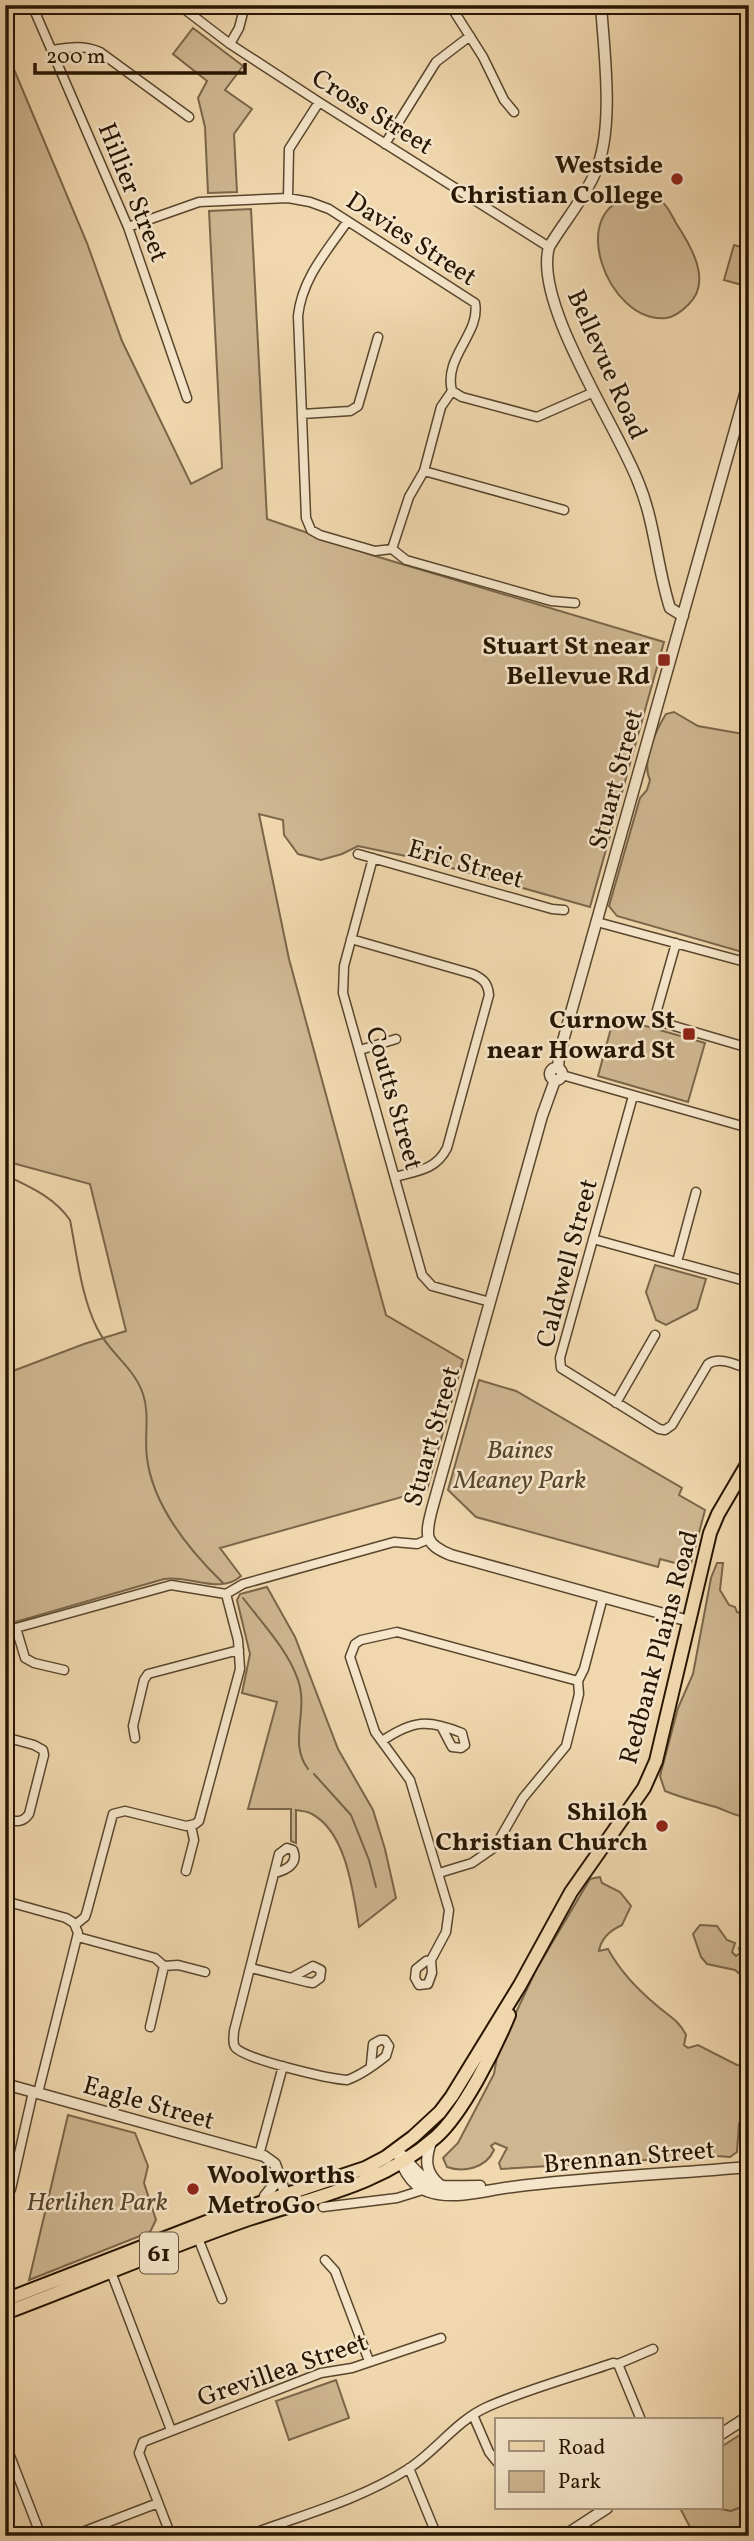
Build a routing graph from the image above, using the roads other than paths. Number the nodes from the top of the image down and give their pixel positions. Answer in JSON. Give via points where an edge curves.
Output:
{"nodes":[{"id":1,"x":32,"y":5,"type":"edge"},
{"id":2,"x":179,"y":5,"type":"edge"},
{"id":3,"x":245,"y":5,"type":"edge"},
{"id":4,"x":450,"y":5,"type":"edge"},
{"id":5,"x":601,"y":5,"type":"edge"},
{"id":6,"x":470,"y":36,"type":"junction"},
{"id":7,"x":230,"y":44,"type":"junction"},
{"id":8,"x":53,"y":50,"type":"junction"},
{"id":9,"x":318,"y":102,"type":"junction"},
{"id":10,"x":514,"y":112,"type":"dead end"},
{"id":11,"x":189,"y":117,"type":"dead end"},
{"id":12,"x":385,"y":144,"type":"junction"},
{"id":13,"x":288,"y":198,"type":"junction"},
{"id":14,"x":346,"y":222,"type":"junction"},
{"id":15,"x":128,"y":227,"type":"junction"},
{"id":16,"x":549,"y":247,"type":"junction"},
{"id":17,"x":379,"y":337,"type":"dead end"},
{"id":18,"x":749,"y":380,"type":"edge"},
{"id":19,"x":452,"y":391,"type":"junction"},
{"id":20,"x":594,"y":392,"type":"junction"},
{"id":21,"x":187,"y":398,"type":"dead end"},
{"id":22,"x":302,"y":414,"type":"junction"},
{"id":23,"x":424,"y":471,"type":"junction"},
{"id":24,"x":564,"y":510,"type":"dead end"},
{"id":25,"x":392,"y":549,"type":"junction"},
{"id":26,"x":575,"y":603,"type":"dead end"},
{"id":27,"x":683,"y":616,"type":"junction"},
{"id":28,"x":358,"y":854,"type":"dead end"},
{"id":29,"x":373,"y":858,"type":"junction"},
{"id":30,"x":564,"y":910,"type":"dead end"},
{"id":31,"x":597,"y":922,"type":"junction"},
{"id":32,"x":351,"y":939,"type":"junction"},
{"id":33,"x":676,"y":943,"type":"junction"},
{"id":34,"x":749,"y":963,"type":"edge"},
{"id":35,"x":396,"y":1039,"type":"dead end"},
{"id":36,"x":749,"y":1048,"type":"edge"},
{"id":37,"x":360,"y":1050,"type":"junction"},
{"id":38,"x":558,"y":1074,"type":"junction"},
{"id":39,"x":633,"y":1096,"type":"junction"},
{"id":40,"x":749,"y":1128,"type":"edge"},
{"id":41,"x":395,"y":1177,"type":"junction"},
{"id":42,"x":696,"y":1192,"type":"dead end"},
{"id":43,"x":593,"y":1239,"type":"junction"},
{"id":44,"x":677,"y":1262,"type":"junction"},
{"id":45,"x":749,"y":1282,"type":"edge"},
{"id":46,"x":490,"y":1302,"type":"junction"},
{"id":47,"x":654,"y":1335,"type":"dead end"},
{"id":48,"x":749,"y":1368,"type":"edge"},
{"id":49,"x":616,"y":1403,"type":"junction"},
{"id":50,"x":749,"y":1461,"type":"edge"},
{"id":51,"x":429,"y":1539,"type":"junction"},
{"id":52,"x":226,"y":1594,"type":"junction"},
{"id":53,"x":603,"y":1597,"type":"junction"},
{"id":54,"x":689,"y":1621,"type":"junction"},
{"id":55,"x":16,"y":1628,"type":"junction"},
{"id":56,"x":5,"y":1631,"type":"edge"},
{"id":57,"x":239,"y":1650,"type":"junction"},
{"id":58,"x":64,"y":1670,"type":"dead end"},
{"id":59,"x":578,"y":1681,"type":"junction"},
{"id":60,"x":442,"y":1728,"type":"dead end"},
{"id":61,"x":5,"y":1737,"type":"edge"},
{"id":62,"x":135,"y":1738,"type":"dead end"},
{"id":63,"x":382,"y":1741,"type":"junction"},
{"id":64,"x":5,"y":1819,"type":"edge"},
{"id":65,"x":191,"y":1826,"type":"junction"},
{"id":66,"x":186,"y":1871,"type":"dead end"},
{"id":67,"x":275,"y":1873,"type":"dead end"},
{"id":68,"x":439,"y":1873,"type":"junction"},
{"id":69,"x":5,"y":1901,"type":"edge"},
{"id":70,"x":75,"y":1925,"type":"junction"},
{"id":71,"x":78,"y":1937,"type":"junction"},
{"id":72,"x":432,"y":1959,"type":"dead end"},
{"id":73,"x":164,"y":1966,"type":"junction"},
{"id":74,"x":251,"y":1968,"type":"junction"},
{"id":75,"x":205,"y":1972,"type":"dead end"},
{"id":76,"x":291,"y":1978,"type":"dead end"},
{"id":77,"x":520,"y":1985,"type":"junction"},
{"id":78,"x":150,"y":2027,"type":"dead end"},
{"id":79,"x":371,"y":2064,"type":"dead end"},
{"id":80,"x":283,"y":2066,"type":"junction"},
{"id":81,"x":5,"y":2084,"type":"edge"},
{"id":82,"x":36,"y":2092,"type":"junction"},
{"id":83,"x":431,"y":2141,"type":"junction"},
{"id":84,"x":397,"y":2149,"type":"junction"},
{"id":85,"x":260,"y":2155,"type":"junction"},
{"id":86,"x":404,"y":2162,"type":"junction"},
{"id":87,"x":749,"y":2167,"type":"edge"},
{"id":88,"x":277,"y":2168,"type":"junction"},
{"id":89,"x":413,"y":2180,"type":"junction"},
{"id":90,"x":432,"y":2187,"type":"junction"},
{"id":91,"x":512,"y":2187,"type":"junction"},
{"id":92,"x":407,"y":2195,"type":"junction"},
{"id":93,"x":5,"y":2200,"type":"edge"},
{"id":94,"x":287,"y":2200,"type":"junction"},
{"id":95,"x":264,"y":2201,"type":"junction"},
{"id":96,"x":323,"y":2207,"type":"dead end"},
{"id":97,"x":198,"y":2238,"type":"junction"},
{"id":98,"x":325,"y":2260,"type":"dead end"},
{"id":99,"x":111,"y":2272,"type":"junction"},
{"id":100,"x":222,"y":2299,"type":"dead end"},
{"id":101,"x":5,"y":2300,"type":"edge"},
{"id":102,"x":5,"y":2313,"type":"edge"},
{"id":103,"x":442,"y":2337,"type":"dead end"},
{"id":104,"x":653,"y":2349,"type":"dead end"},
{"id":105,"x":369,"y":2361,"type":"junction"},
{"id":106,"x":618,"y":2364,"type":"junction"},
{"id":107,"x":473,"y":2415,"type":"junction"},
{"id":108,"x":749,"y":2416,"type":"edge"},
{"id":109,"x":640,"y":2418,"type":"edge"},
{"id":110,"x":171,"y":2430,"type":"junction"},
{"id":111,"x":722,"y":2433,"type":"edge"},
{"id":112,"x":5,"y":2443,"type":"edge"},
{"id":113,"x":495,"y":2460,"type":"edge"},
{"id":114,"x":410,"y":2468,"type":"junction"},
{"id":115,"x":158,"y":2503,"type":"junction"},
{"id":116,"x":604,"y":2510,"type":"edge"},
{"id":117,"x":41,"y":2536,"type":"edge"},
{"id":118,"x":72,"y":2536,"type":"edge"},
{"id":119,"x":171,"y":2536,"type":"edge"},
{"id":120,"x":246,"y":2536,"type":"edge"},
{"id":121,"x":437,"y":2536,"type":"edge"},
{"id":122,"x":564,"y":2536,"type":"edge"}],
"edges":[{"from":1,"to":8,"type":"street","name":"Hillier Street"},
{"from":2,"to":7,"type":"street","name":"Cross Street"},
{"from":3,"to":7,"type":"street"},
{"from":4,"to":6,"type":"street"},
{"from":5,"to":16,"type":"street","via":[[606,105],[600,159],[594,177]]},
{"from":6,"to":10,"type":"street"},
{"from":6,"to":12,"type":"street","via":[[436,62]]},
{"from":7,"to":9,"type":"street","name":"Cross Street"},
{"from":8,"to":11,"type":"street","via":[[89,47],[100,52]]},
{"from":8,"to":15,"type":"street","name":"Hillier Street"},
{"from":9,"to":12,"type":"street","name":"Cross Street"},
{"from":9,"to":13,"type":"street","via":[[289,149]]},
{"from":12,"to":16,"type":"street","name":"Cross Street"},
{"from":13,"to":14,"type":"street","name":"Davies Street","via":[[329,209]]},
{"from":13,"to":15,"type":"street","name":"Davies Street","via":[[199,202]]},
{"from":14,"to":19,"type":"street","name":"Davies Street","via":[[475,303],[477,313],[449,381]]},
{"from":14,"to":22,"type":"street","via":[[307,280],[300,299]]},
{"from":15,"to":21,"type":"street","name":"Hillier Street"},
{"from":16,"to":20,"type":"street","name":"Bellevue Road","via":[[549,279],[557,312]]},
{"from":17,"to":22,"type":"street","via":[[358,406],[350,411]]},
{"from":18,"to":27,"type":"street","name":"Stuart Street"},
{"from":19,"to":20,"type":"street","via":[[537,417]]},
{"from":19,"to":23,"type":"street","via":[[441,407]]},
{"from":20,"to":27,"type":"street","name":"Bellevue Road","via":[[639,483],[670,608]]},
{"from":22,"to":25,"type":"street","via":[[306,518],[311,530],[375,551]]},
{"from":23,"to":24,"type":"street"},
{"from":23,"to":25,"type":"street","via":[[408,497]]},
{"from":25,"to":26,"type":"street","via":[[406,560],[551,601]]},
{"from":27,"to":31,"type":"street","name":"Stuart Street"},
{"from":28,"to":29,"type":"street","name":"Eric Street"},
{"from":29,"to":30,"type":"street","name":"Eric Street"},
{"from":29,"to":32,"type":"street","name":"Coutts Street"},
{"from":31,"to":33,"type":"street"},
{"from":31,"to":38,"type":"street","name":"Stuart Street","via":[[559,1055]]},
{"from":32,"to":37,"type":"street","name":"Coutts Street","via":[[342,982]]},
{"from":32,"to":41,"type":"street","via":[[473,974],[488,987],[447,1148],[431,1166]]},
{"from":33,"to":34,"type":"street"},
{"from":33,"to":36,"type":"street","via":[[658,1018]]},
{"from":35,"to":37,"type":"street"},
{"from":37,"to":41,"type":"street","name":"Coutts Street"},
{"from":38,"to":39,"type":"street"},
{"from":38,"to":46,"type":"street","name":"Stuart Street"},
{"from":39,"to":40,"type":"street"},
{"from":39,"to":43,"type":"street","name":"Caldwell Street"},
{"from":41,"to":46,"type":"street","name":"Coutts Street","via":[[426,1282]]},
{"from":42,"to":44,"type":"street"},
{"from":43,"to":44,"type":"street"},
{"from":43,"to":49,"type":"street","name":"Caldwell Street","via":[[561,1367]]},
{"from":44,"to":45,"type":"street"},
{"from":46,"to":51,"type":"street","name":"Stuart Street","via":[[427,1528]]},
{"from":47,"to":49,"type":"street"},
{"from":48,"to":49,"type":"street","name":"Caldwell Street","via":[[720,1360],[708,1364],[665,1430]]},
{"from":50,"to":54,"type":"main road","name":"Redbank Plains Road","number":"61","via":[[710,1533]]},
{"from":51,"to":52,"type":"street","via":[[417,1544],[394,1542],[243,1584]]},
{"from":51,"to":53,"type":"street","name":"Stuart Street","via":[[451,1555]]},
{"from":52,"to":55,"type":"street","via":[[171,1585]]},
{"from":52,"to":57,"type":"street"},
{"from":53,"to":54,"type":"street","name":"Stuart Street"},
{"from":53,"to":59,"type":"street"},
{"from":54,"to":77,"type":"main road","name":"Redbank Plains Road","number":"61","via":[[656,1761],[644,1788],[571,1892]]},
{"from":55,"to":56,"type":"street"},
{"from":55,"to":58,"type":"street","via":[[25,1658]]},
{"from":57,"to":62,"type":"street","via":[[148,1674],[133,1726]]},
{"from":57,"to":65,"type":"street","via":[[240,1669],[214,1766],[199,1821]]},
{"from":59,"to":63,"type":"street","via":[[404,1633],[388,1632],[361,1640],[350,1657],[371,1722]]},
{"from":59,"to":68,"type":"street","via":[[566,1746],[523,1798],[495,1847],[472,1863]]},
{"from":60,"to":63,"type":"street","via":[[408,1725]]},
{"from":61,"to":64,"type":"street","via":[[34,1745],[44,1755],[29,1814],[25,1820]]},
{"from":63,"to":68,"type":"street","via":[[410,1780]]},
{"from":65,"to":66,"type":"street","via":[[194,1840]]},
{"from":65,"to":70,"type":"street","via":[[125,1811],[113,1814],[85,1917]]},
{"from":67,"to":74,"type":"street"},
{"from":68,"to":72,"type":"street","via":[[449,1921]]},
{"from":69,"to":70,"type":"street","via":[[66,1918]]},
{"from":70,"to":71,"type":"street"},
{"from":71,"to":73,"type":"street","via":[[155,1958]]},
{"from":71,"to":82,"type":"street"},
{"from":73,"to":75,"type":"street"},
{"from":73,"to":78,"type":"street"},
{"from":74,"to":76,"type":"street"},
{"from":74,"to":80,"type":"street","via":[[235,2047]]},
{"from":77,"to":83,"type":"main road","name":"Redbank Plains Road","number":"61","via":[[508,2019],[469,2094]]},
{"from":77,"to":84,"type":"main road","name":"Redbank Plains Road","number":"61","via":[[452,2096],[426,2126]]},
{"from":79,"to":80,"type":"street","via":[[347,2080]]},
{"from":80,"to":85,"type":"street"},
{"from":81,"to":82,"type":"street","name":"Eagle Street"},
{"from":82,"to":85,"type":"street","name":"Eagle Street"},
{"from":82,"to":93,"type":"street"},
{"from":83,"to":86,"type":"main road","name":"Redbank Plains Road","number":"61"},
{"from":83,"to":90,"type":"street","via":[[426,2157]]},
{"from":84,"to":86,"type":"street"},
{"from":84,"to":94,"type":"main road","name":"Redbank Plains Road","number":"61","via":[[365,2168]]},
{"from":85,"to":88,"type":"street","name":"Eagle Street"},
{"from":86,"to":89,"type":"street"},
{"from":86,"to":90,"type":"street"},
{"from":86,"to":94,"type":"main road","name":"Redbank Plains Road","number":"61","via":[[368,2180]]},
{"from":87,"to":91,"type":"street","name":"Brennan Street"},
{"from":88,"to":94,"type":"street"},
{"from":88,"to":95,"type":"street"},
{"from":89,"to":90,"type":"street"},
{"from":89,"to":92,"type":"street"},
{"from":90,"to":91,"type":"street","name":"Brennan Street"},
{"from":90,"to":91,"type":"street","name":"Brennan Street","via":[[444,2195]]},
{"from":90,"to":92,"type":"street","name":"Brennan Street"},
{"from":92,"to":96,"type":"street","name":"Brennan Street"},
{"from":94,"to":95,"type":"main road","name":"Redbank Plains Road","number":"61"},
{"from":94,"to":97,"type":"main road","name":"Redbank Plains Road","number":"61"},
{"from":95,"to":101,"type":"main road","name":"Redbank Plains Road","number":"61"},
{"from":97,"to":99,"type":"main road","name":"Redbank Plains Road","number":"61"},
{"from":97,"to":100,"type":"street"},
{"from":98,"to":105,"type":"street","via":[[335,2271]]},
{"from":99,"to":102,"type":"main road","name":"Redbank Plains Road","number":"61"},
{"from":99,"to":110,"type":"street"},
{"from":103,"to":105,"type":"street","name":"Grevillea Street"},
{"from":104,"to":106,"type":"street"},
{"from":105,"to":110,"type":"street","name":"Grevillea Street","via":[[321,2373]]},
{"from":106,"to":107,"type":"street"},
{"from":106,"to":109,"type":"street"},
{"from":107,"to":113,"type":"street"},
{"from":107,"to":114,"type":"street"},
{"from":108,"to":111,"type":"street"},
{"from":110,"to":115,"type":"street","name":"Grevillea Street","via":[[140,2447]]},
{"from":112,"to":117,"type":"street"},
{"from":114,"to":120,"type":"street","via":[[367,2490]]},
{"from":114,"to":121,"type":"street"},
{"from":115,"to":118,"type":"street"},
{"from":115,"to":119,"type":"street"},
{"from":116,"to":122,"type":"street"}]}
